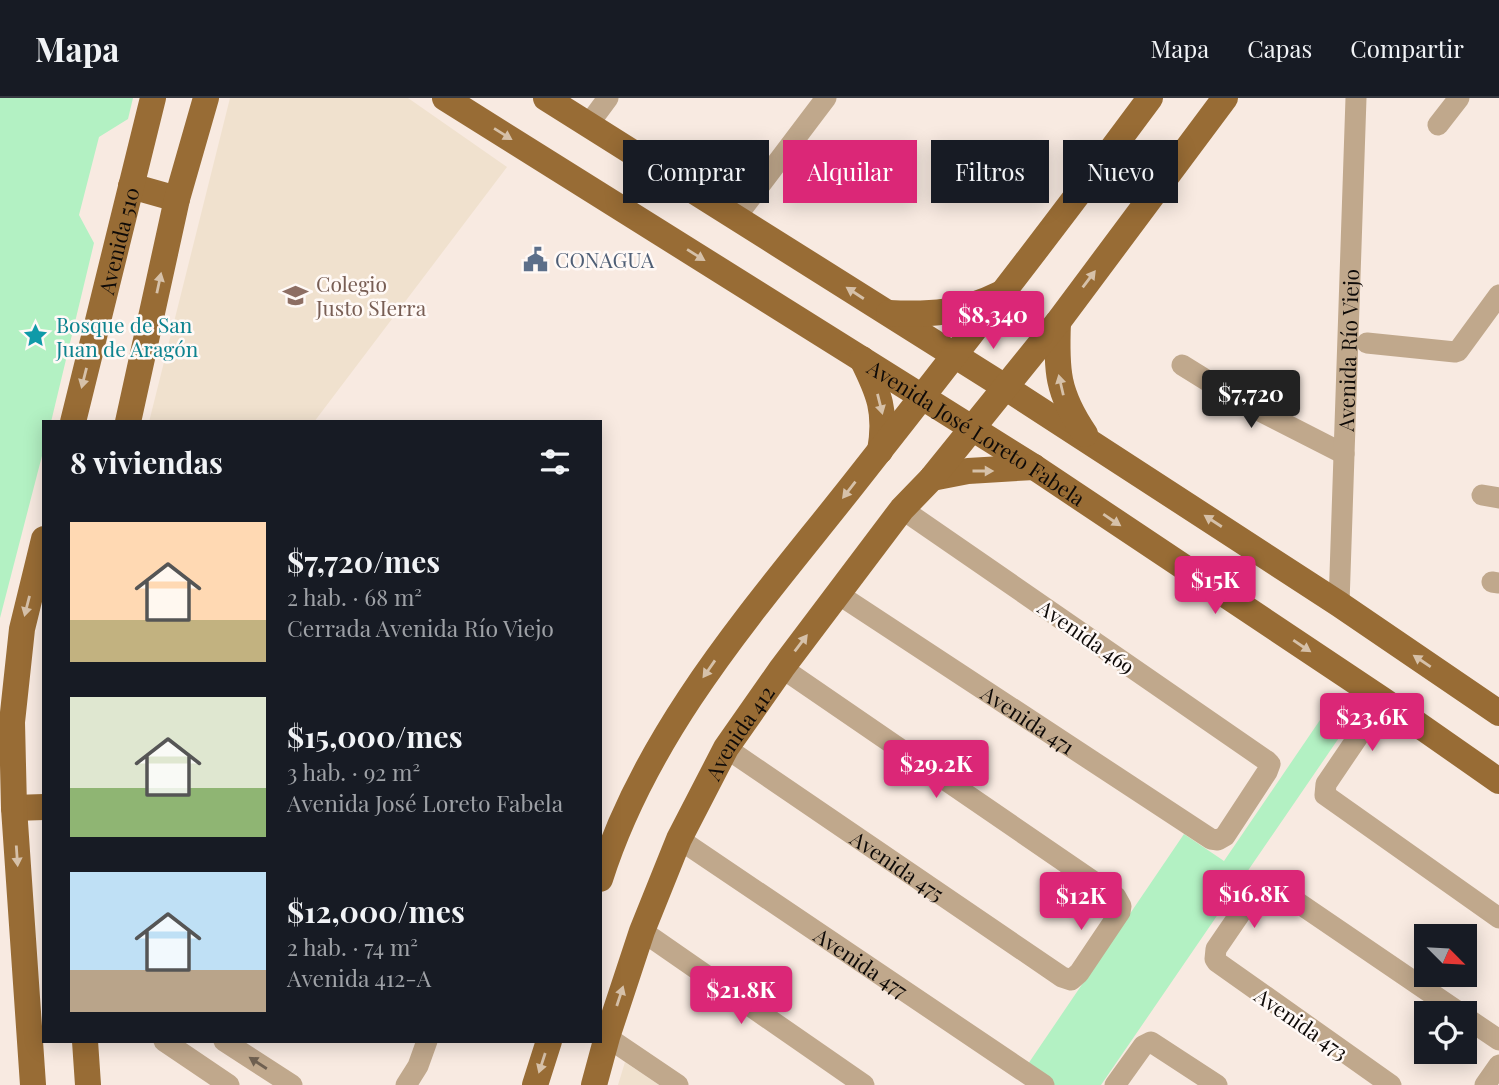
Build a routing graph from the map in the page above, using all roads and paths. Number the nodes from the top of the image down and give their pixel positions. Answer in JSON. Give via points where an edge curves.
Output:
{"nodes":[{"id":1,"x":153,"y":98,"type":"edge"},
{"id":2,"x":445,"y":98,"type":"edge"},
{"id":3,"x":547,"y":98,"type":"edge"},
{"id":4,"x":608,"y":98,"type":"edge"},
{"id":5,"x":826,"y":98,"type":"edge"},
{"id":6,"x":1225,"y":98,"type":"edge"},
{"id":7,"x":1356,"y":98,"type":"edge"},
{"id":8,"x":1459,"y":98,"type":"edge"},
{"id":9,"x":206,"y":99,"type":"edge"},
{"id":10,"x":1143,"y":100,"type":"edge"},
{"id":11,"x":588,"y":125,"type":"junction"},
{"id":12,"x":1438,"y":125,"type":"dead end"},
{"id":13,"x":131,"y":186,"type":"junction"},
{"id":14,"x":177,"y":199,"type":"junction"},
{"id":15,"x":736,"y":217,"type":"junction"},
{"id":16,"x":1005,"y":291,"type":"junction"},
{"id":17,"x":1499,"y":295,"type":"edge"},
{"id":18,"x":886,"y":313,"type":"junction"},
{"id":19,"x":1058,"y":322,"type":"junction"},
{"id":20,"x":1367,"y":343,"type":"dead end"},
{"id":21,"x":954,"y":355,"type":"junction"},
{"id":22,"x":862,"y":359,"type":"junction"},
{"id":23,"x":1182,"y":365,"type":"dead end"},
{"id":24,"x":1005,"y":387,"type":"junction"},
{"id":25,"x":922,"y":398,"type":"junction"},
{"id":26,"x":73,"y":420,"type":"edge"},
{"id":27,"x":128,"y":420,"type":"edge"},
{"id":28,"x":971,"y":429,"type":"junction"},
{"id":29,"x":1090,"y":442,"type":"junction"},
{"id":30,"x":880,"y":451,"type":"junction"},
{"id":31,"x":1344,"y":454,"type":"junction"},
{"id":32,"x":1034,"y":467,"type":"junction"},
{"id":33,"x":932,"y":478,"type":"junction"},
{"id":34,"x":902,"y":509,"type":"junction"},
{"id":35,"x":42,"y":548,"type":"edge"},
{"id":36,"x":838,"y":594,"type":"junction"},
{"id":37,"x":1339,"y":604,"type":"junction"},
{"id":38,"x":782,"y":668,"type":"junction"},
{"id":39,"x":1383,"y":699,"type":"junction"},
{"id":40,"x":1499,"y":713,"type":"edge"},
{"id":41,"x":726,"y":748,"type":"junction"},
{"id":42,"x":1499,"y":781,"type":"edge"},
{"id":43,"x":42,"y":807,"type":"edge"},
{"id":44,"x":14,"y":808,"type":"junction"},
{"id":45,"x":679,"y":839,"type":"junction"},
{"id":46,"x":1218,"y":840,"type":"joint"},
{"id":47,"x":602,"y":873,"type":"edge"},
{"id":48,"x":1499,"y":919,"type":"edge"},
{"id":49,"x":642,"y":932,"type":"junction"},
{"id":50,"x":1442,"y":1001,"type":"edge"},
{"id":51,"x":1477,"y":1025,"type":"edge"},
{"id":52,"x":607,"y":1037,"type":"junction"},
{"id":53,"x":1499,"y":1040,"type":"edge"},
{"id":54,"x":85,"y":1043,"type":"edge"},
{"id":55,"x":166,"y":1043,"type":"edge"},
{"id":56,"x":227,"y":1043,"type":"edge"},
{"id":57,"x":426,"y":1043,"type":"edge"},
{"id":58,"x":548,"y":1043,"type":"edge"},
{"id":59,"x":1499,"y":1065,"type":"edge"},
{"id":60,"x":207,"y":1078,"type":"edge"},
{"id":61,"x":33,"y":1085,"type":"edge"},
{"id":62,"x":88,"y":1085,"type":"edge"},
{"id":63,"x":229,"y":1085,"type":"edge"},
{"id":64,"x":292,"y":1085,"type":"edge"},
{"id":65,"x":405,"y":1085,"type":"edge"},
{"id":66,"x":535,"y":1085,"type":"edge"},
{"id":67,"x":594,"y":1085,"type":"edge"},
{"id":68,"x":678,"y":1085,"type":"edge"},
{"id":69,"x":864,"y":1085,"type":"edge"},
{"id":70,"x":1044,"y":1085,"type":"edge"},
{"id":71,"x":1115,"y":1085,"type":"edge"},
{"id":72,"x":1217,"y":1085,"type":"edge"},
{"id":73,"x":1391,"y":1085,"type":"edge"},
{"id":74,"x":1485,"y":1085,"type":"edge"}],
"edges":[{"from":1,"to":13,"type":"main road","name":"Avenida 510"},
{"from":2,"to":22,"type":"main road","name":"Avenida José Loreto Fabela","one_way":true},
{"from":3,"to":11,"type":"main road"},
{"from":4,"to":11,"type":"street"},
{"from":5,"to":15,"type":"street"},
{"from":19,"to":6,"type":"main road","name":"Avenida 412","one_way":true},
{"from":7,"to":31,"type":"street","name":"Avenida Río Viejo"},
{"from":8,"to":12,"type":"street"},
{"from":9,"to":14,"type":"main road"},
{"from":10,"to":16,"type":"main road"},
{"from":11,"to":15,"type":"main road"},
{"from":13,"to":14,"type":"main road"},
{"from":13,"to":26,"type":"main road","name":"Avenida 510","one_way":true},
{"from":27,"to":14,"type":"main road","one_way":true},
{"from":18,"to":15,"type":"main road","one_way":true},
{"from":16,"to":18,"type":"main road","via":[[976,306],[951,311]]},
{"from":16,"to":21,"type":"main road"},
{"from":17,"to":20,"type":"street","via":[[1458,351]]},
{"from":18,"to":21,"type":"main road"},
{"from":19,"to":24,"type":"main road","name":"Avenida 412"},
{"from":29,"to":19,"type":"main road","one_way":true,"via":[[1064,400],[1056,360]]},
{"from":21,"to":24,"type":"main road"},
{"from":21,"to":25,"type":"main road"},
{"from":22,"to":25,"type":"main road","name":"Avenida José Loreto Fabela"},
{"from":22,"to":30,"type":"main road","one_way":true,"via":[[883,408]]},
{"from":23,"to":31,"type":"street","via":[[1240,401]]},
{"from":24,"to":28,"type":"main road","name":"Avenida 412"},
{"from":24,"to":29,"type":"main road"},
{"from":25,"to":28,"type":"main road","name":"Avenida José Loreto Fabela"},
{"from":25,"to":30,"type":"main road"},
{"from":28,"to":32,"type":"main road","name":"Avenida José Loreto Fabela"},
{"from":28,"to":33,"type":"main road","name":"Avenida 412"},
{"from":37,"to":29,"type":"main road","one_way":true},
{"from":30,"to":47,"type":"main road","one_way":true,"via":[[714,662],[664,736],[613,839]]},
{"from":31,"to":37,"type":"street","name":"Avenida Río Viejo"},
{"from":33,"to":32,"type":"main road","one_way":true},
{"from":32,"to":39,"type":"main road","name":"Avenida José Loreto Fabela","one_way":true},
{"from":33,"to":34,"type":"main road","name":"Avenida 412"},
{"from":34,"to":36,"type":"main road","name":"Avenida 412"},
{"from":34,"to":46,"type":"street","name":"Avenida 469","via":[[1264,757],[1270,764],[1267,772]]},
{"from":35,"to":44,"type":"main road","one_way":true,"via":[[19,656],[12,722]]},
{"from":38,"to":36,"type":"main road","name":"Avenida 412","one_way":true},
{"from":36,"to":46,"type":"street","name":"Avenida 471"},
{"from":40,"to":37,"type":"main road","one_way":true},
{"from":38,"to":41,"type":"main road","name":"Avenida 412"},
{"from":38,"to":41,"type":"street","name":"Avenida 475","via":[[1116,898],[1121,906],[1117,916],[1079,973],[1071,980],[1062,977]]},
{"from":39,"to":42,"type":"main road","name":"Avenida José Loreto Fabela"},
{"from":39,"to":48,"type":"street","via":[[1324,793]]},
{"from":41,"to":45,"type":"main road","name":"Avenida 412"},
{"from":43,"to":44,"type":"main road"},
{"from":44,"to":61,"type":"main road","one_way":true},
{"from":45,"to":49,"type":"main road","name":"Avenida 412"},
{"from":45,"to":70,"type":"street","name":"Avenida 477"},
{"from":52,"to":49,"type":"main road","name":"Avenida 412","one_way":true},
{"from":49,"to":69,"type":"street"},
{"from":50,"to":73,"type":"street","name":"Avenida 473","via":[[1266,883],[1257,889],[1216,949],[1219,965]]},
{"from":51,"to":53,"type":"street"},
{"from":52,"to":67,"type":"main road","name":"Avenida 412"},
{"from":52,"to":68,"type":"street"},
{"from":54,"to":62,"type":"main road"},
{"from":55,"to":60,"type":"street"},
{"from":64,"to":56,"type":"street","one_way":true},
{"from":57,"to":65,"type":"street"},
{"from":58,"to":66,"type":"main road","one_way":true},
{"from":59,"to":74,"type":"street"},
{"from":60,"to":63,"type":"street"},
{"from":71,"to":72,"type":"street","via":[[1143,1046],[1151,1042]]}]}
